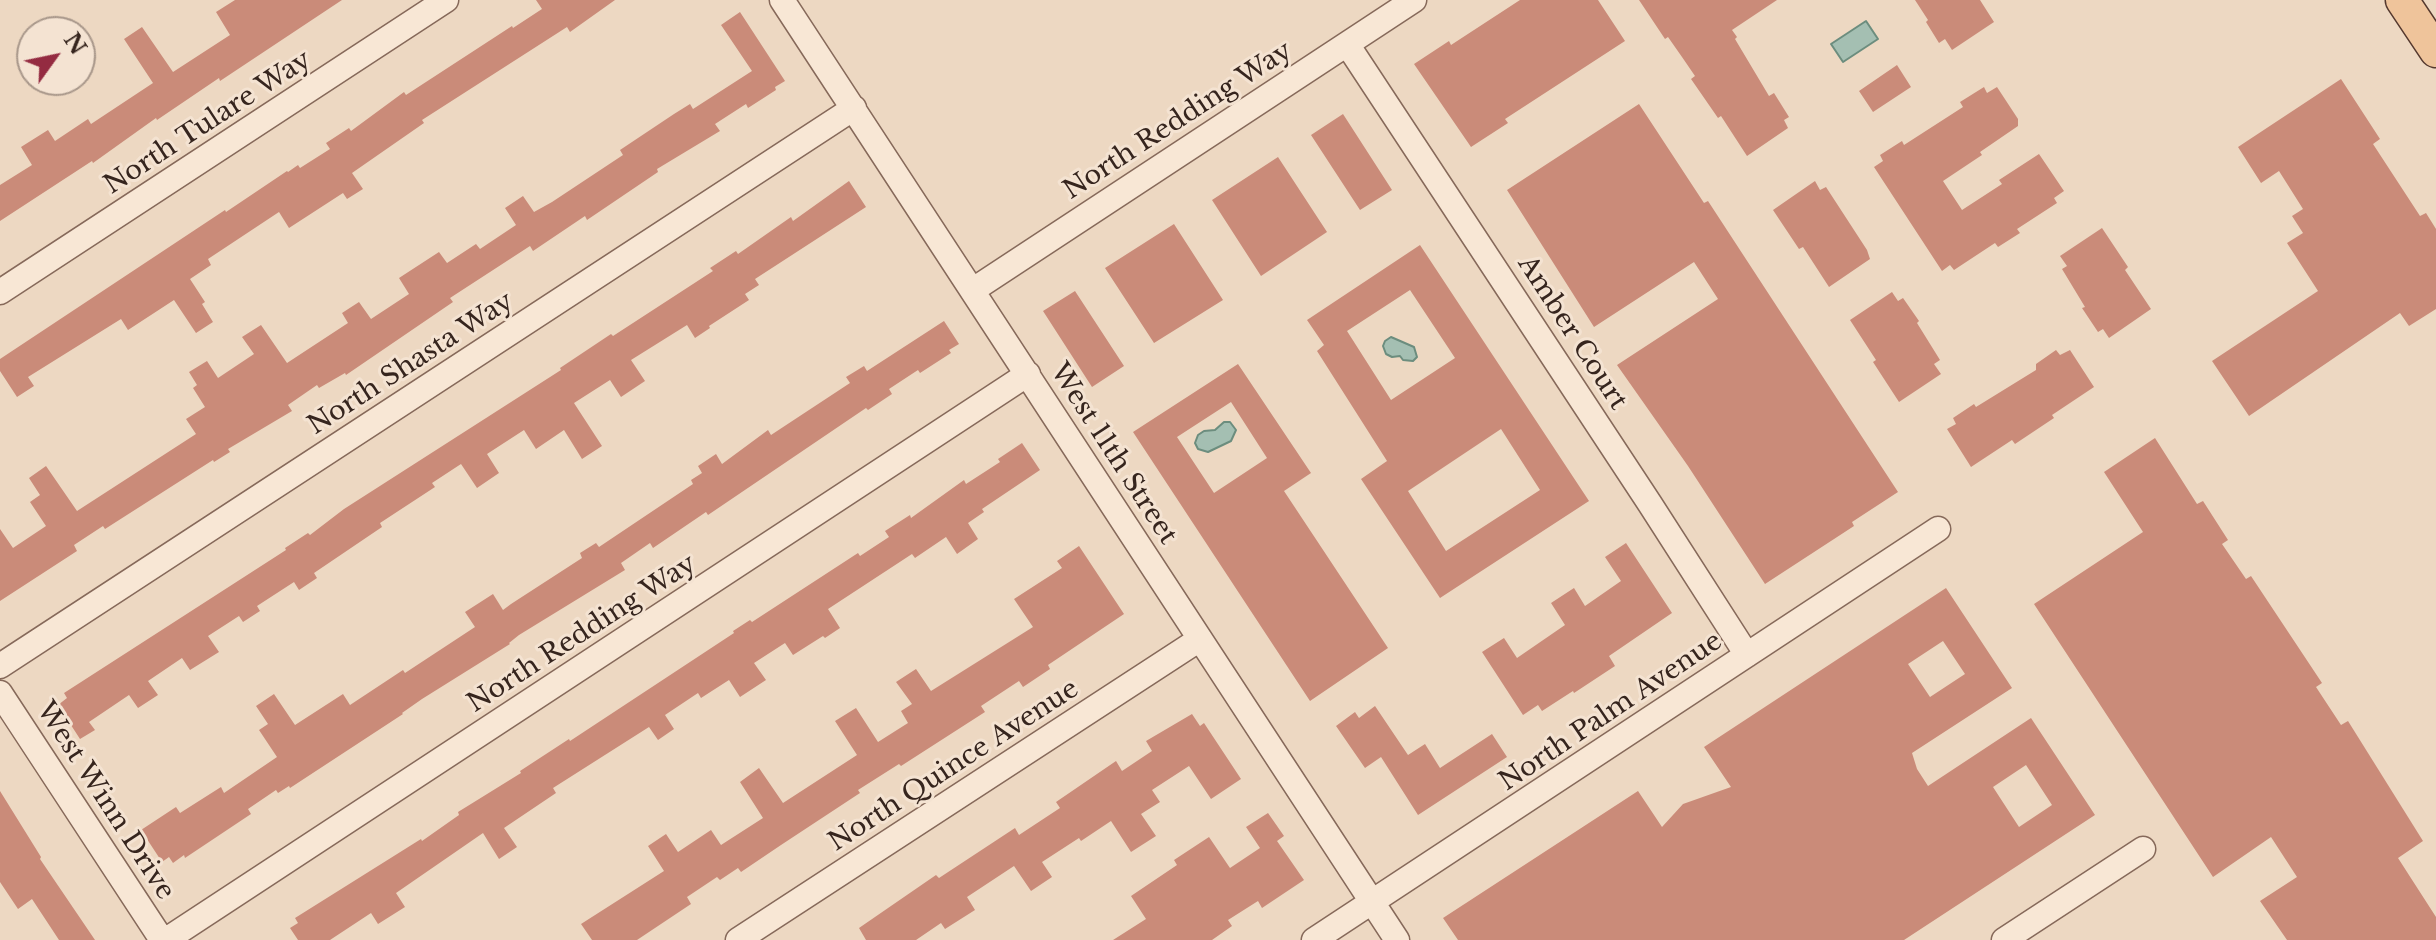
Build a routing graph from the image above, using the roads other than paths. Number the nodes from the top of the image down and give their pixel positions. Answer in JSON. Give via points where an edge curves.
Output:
{"nodes":[{"id":1,"x":446,"y":0,"type":"edge"},
{"id":2,"x":782,"y":0,"type":"edge"},
{"id":3,"x":1414,"y":0,"type":"edge"},
{"id":4,"x":2402,"y":0,"type":"edge"},
{"id":5,"x":1347,"y":44,"type":"junction"},
{"id":6,"x":2436,"y":51,"type":"edge"},
{"id":7,"x":854,"y":108,"type":"junction"},
{"id":8,"x":973,"y":290,"type":"junction"},
{"id":9,"x":0,"y":292,"type":"edge"},
{"id":10,"x":1028,"y":374,"type":"junction"},
{"id":11,"x":1938,"y":529,"type":"dead end"},
{"id":12,"x":1200,"y":639,"type":"junction"},
{"id":13,"x":1747,"y":655,"type":"junction"},
{"id":14,"x":0,"y":666,"type":"edge"},
{"id":15,"x":0,"y":693,"type":"edge"},
{"id":16,"x":2143,"y":849,"type":"dead end"},
{"id":17,"x":1372,"y":902,"type":"junction"},
{"id":18,"x":164,"y":940,"type":"edge"},
{"id":19,"x":738,"y":940,"type":"edge"},
{"id":20,"x":1314,"y":940,"type":"edge"},
{"id":21,"x":1397,"y":940,"type":"edge"},
{"id":22,"x":2004,"y":940,"type":"edge"}],
"edges":[{"from":1,"to":9,"type":"street","name":"North Tulare Way"},
{"from":2,"to":7,"type":"street","name":"West 11th Street"},
{"from":3,"to":5,"type":"street","name":"North Redding Way"},
{"from":4,"to":6,"type":"main road"},
{"from":5,"to":8,"type":"street","name":"North Redding Way"},
{"from":5,"to":13,"type":"street","name":"Amber Court"},
{"from":7,"to":8,"type":"street","name":"West 11th Street"},
{"from":7,"to":14,"type":"street","name":"North Shasta Way"},
{"from":8,"to":10,"type":"street","name":"West 11th Street"},
{"from":10,"to":12,"type":"street","name":"West 11th Street"},
{"from":10,"to":18,"type":"street","name":"North Redding Way"},
{"from":11,"to":13,"type":"street","name":"North Palm Avenue"},
{"from":12,"to":17,"type":"street","name":"West 11th Street"},
{"from":12,"to":19,"type":"street","name":"North Quince Avenue"},
{"from":13,"to":17,"type":"street","name":"North Palm Avenue"},
{"from":15,"to":18,"type":"street","name":"West Winn Drive"},
{"from":16,"to":22,"type":"street"},
{"from":17,"to":20,"type":"street","name":"North Palm Avenue"},
{"from":17,"to":21,"type":"street","name":"West 11th Street"}]}
